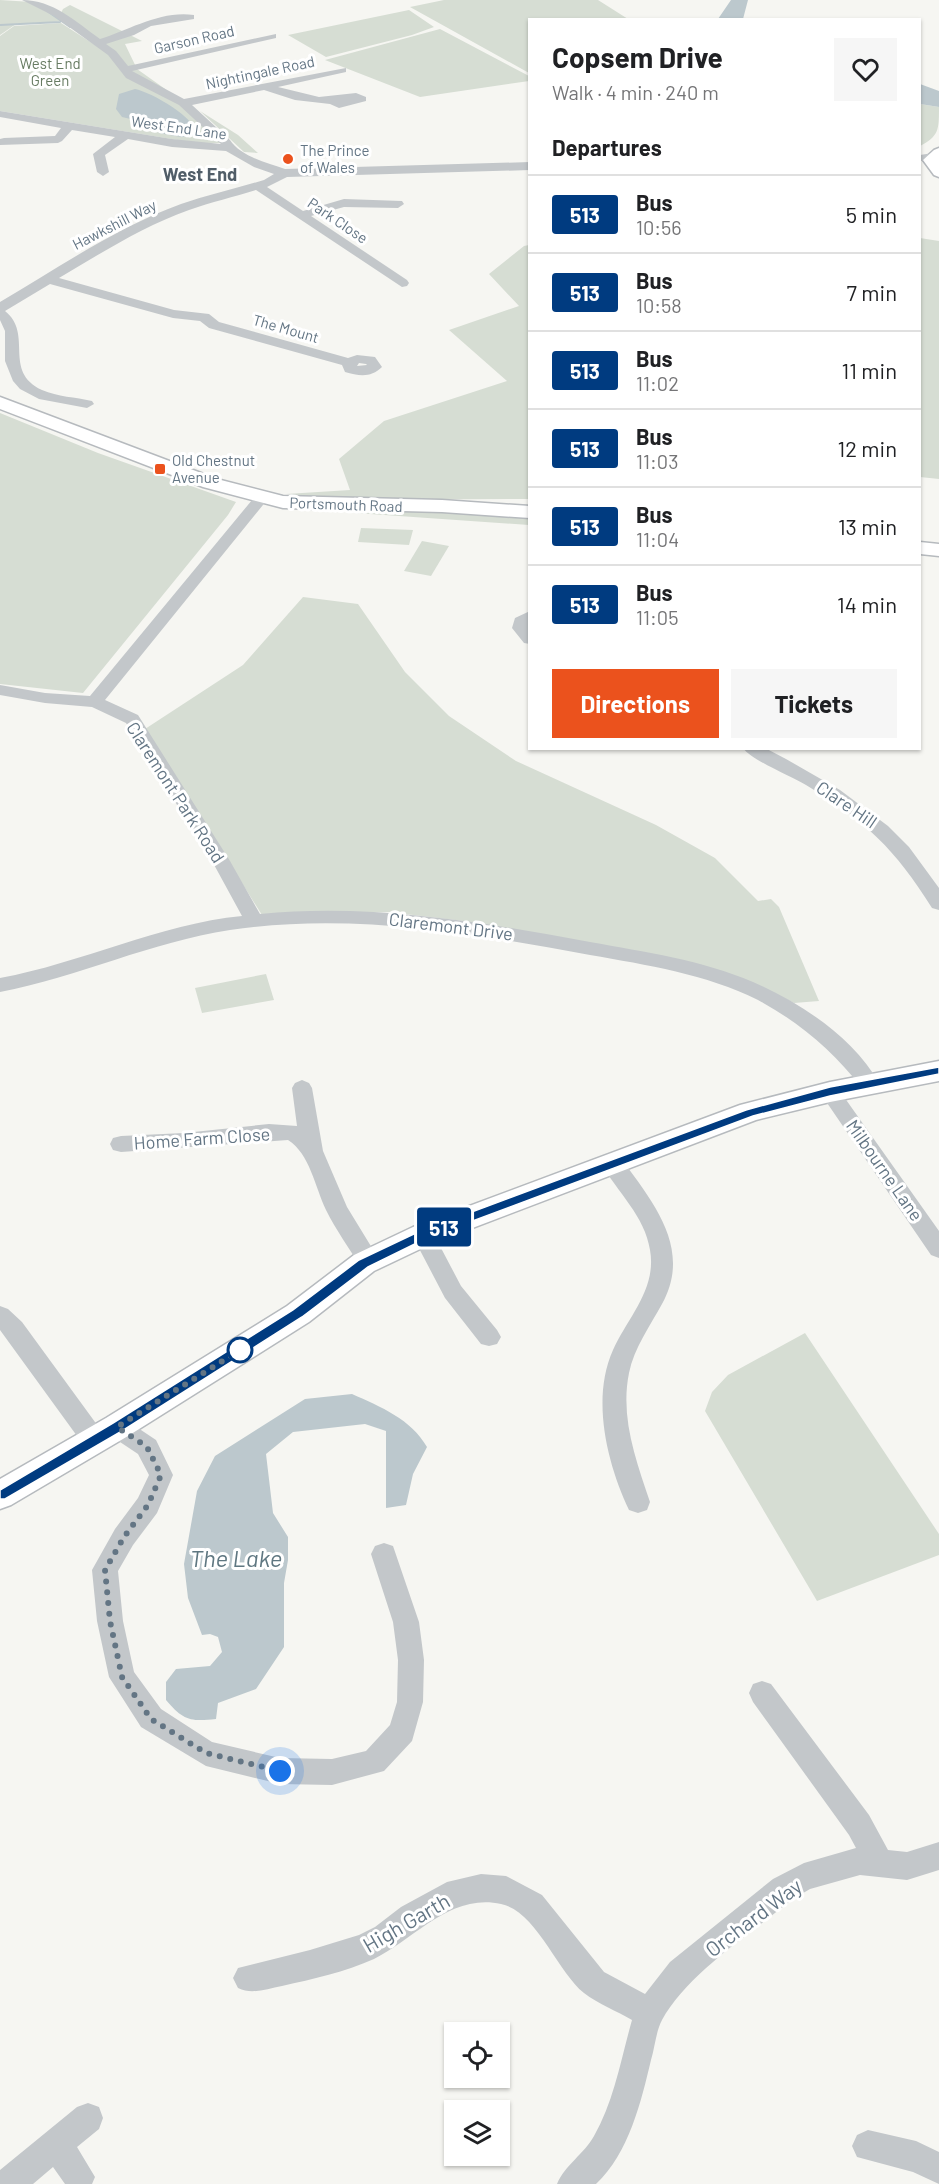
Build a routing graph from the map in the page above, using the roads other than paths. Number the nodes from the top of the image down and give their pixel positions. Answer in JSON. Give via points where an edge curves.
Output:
{"nodes":[{"id":1,"x":27,"y":0,"type":"edge"},
{"id":2,"x":176,"y":13,"type":"junction"},
{"id":3,"x":158,"y":15,"type":"dead end"},
{"id":4,"x":190,"y":17,"type":"dead end"},
{"id":5,"x":272,"y":36,"type":"dead end"},
{"id":6,"x":98,"y":43,"type":"junction"},
{"id":7,"x":124,"y":70,"type":"junction"},
{"id":8,"x":342,"y":70,"type":"dead end"},
{"id":9,"x":264,"y":86,"type":"junction"},
{"id":10,"x":334,"y":102,"type":"dead end"},
{"id":11,"x":183,"y":103,"type":"junction"},
{"id":12,"x":0,"y":114,"type":"edge"},
{"id":13,"x":70,"y":125,"type":"junction"},
{"id":14,"x":126,"y":135,"type":"junction"},
{"id":15,"x":4,"y":142,"type":"dead end"},
{"id":16,"x":228,"y":148,"type":"junction"},
{"id":17,"x":528,"y":166,"type":"edge"},
{"id":18,"x":103,"y":172,"type":"dead end"},
{"id":19,"x":284,"y":172,"type":"junction"},
{"id":20,"x":256,"y":185,"type":"junction"},
{"id":21,"x":398,"y":204,"type":"dead end"},
{"id":22,"x":301,"y":215,"type":"junction"},
{"id":23,"x":48,"y":279,"type":"junction"},
{"id":24,"x":416,"y":279,"type":"dead end"},
{"id":25,"x":402,"y":283,"type":"junction"},
{"id":26,"x":388,"y":287,"type":"dead end"},
{"id":27,"x":0,"y":308,"type":"edge"},
{"id":28,"x":0,"y":313,"type":"edge"},
{"id":29,"x":349,"y":363,"type":"dead end"},
{"id":30,"x":0,"y":403,"type":"edge"},
{"id":31,"x":87,"y":404,"type":"dead end"},
{"id":32,"x":262,"y":497,"type":"junction"},
{"id":33,"x":528,"y":512,"type":"edge"},
{"id":34,"x":921,"y":548,"type":"edge"},
{"id":35,"x":939,"y":550,"type":"edge"},
{"id":36,"x":528,"y":617,"type":"edge"},
{"id":37,"x":528,"y":637,"type":"edge"},
{"id":38,"x":0,"y":690,"type":"edge"},
{"id":39,"x":95,"y":702,"type":"junction"},
{"id":40,"x":755,"y":750,"type":"edge"},
{"id":41,"x":932,"y":880,"type":"edge"},
{"id":42,"x":939,"y":904,"type":"edge"},
{"id":43,"x":254,"y":920,"type":"junction"},
{"id":44,"x":0,"y":985,"type":"edge"},
{"id":45,"x":939,"y":1071,"type":"edge"},
{"id":46,"x":870,"y":1083,"type":"junction"},
{"id":47,"x":302,"y":1088,"type":"dead end"},
{"id":48,"x":830,"y":1092,"type":"junction"},
{"id":49,"x":121,"y":1144,"type":"dead end"},
{"id":50,"x":312,"y":1151,"type":"junction"},
{"id":51,"x":612,"y":1164,"type":"junction"},
{"id":52,"x":929,"y":1216,"type":"edge"},
{"id":53,"x":423,"y":1235,"type":"junction"},
{"id":54,"x":939,"y":1249,"type":"edge"},
{"id":55,"x":369,"y":1261,"type":"junction"},
{"id":56,"x":0,"y":1315,"type":"edge"},
{"id":57,"x":489,"y":1337,"type":"dead end"},
{"id":58,"x":106,"y":1433,"type":"junction"},
{"id":59,"x":0,"y":1495,"type":"edge"},
{"id":60,"x":638,"y":1502,"type":"dead end"},
{"id":61,"x":384,"y":1554,"type":"dead end"},
{"id":62,"x":762,"y":1693,"type":"dead end"},
{"id":63,"x":939,"y":1856,"type":"edge"},
{"id":64,"x":880,"y":1863,"type":"junction"},
{"id":65,"x":248,"y":1978,"type":"dead end"},
{"id":66,"x":649,"y":2013,"type":"junction"},
{"id":67,"x":88,"y":2118,"type":"dead end"},
{"id":68,"x":56,"y":2144,"type":"junction"},
{"id":69,"x":868,"y":2146,"type":"dead end"},
{"id":70,"x":939,"y":2168,"type":"edge"},
{"id":71,"x":79,"y":2177,"type":"dead end"},
{"id":72,"x":8,"y":2184,"type":"edge"},
{"id":73,"x":573,"y":2184,"type":"edge"}],
"edges":[{"from":1,"to":6,"type":"street","via":[[45,6]]},
{"from":2,"to":3,"type":"street"},
{"from":2,"to":4,"type":"street"},
{"from":2,"to":6,"type":"street"},
{"from":5,"to":7,"type":"street","name":"Garson Road"},
{"from":6,"to":7,"type":"street","via":[[112,52]]},
{"from":7,"to":11,"type":"street"},
{"from":8,"to":9,"type":"street","name":"Nightingale Road"},
{"from":9,"to":10,"type":"street","via":[[297,99]]},
{"from":9,"to":11,"type":"street","name":"Nightingale Road"},
{"from":11,"to":16,"type":"street"},
{"from":12,"to":13,"type":"street","name":"West End Lane"},
{"from":13,"to":14,"type":"street","name":"West End Lane"},
{"from":13,"to":15,"type":"street","via":[[58,139]]},
{"from":14,"to":16,"type":"street","name":"West End Lane"},
{"from":14,"to":18,"type":"street","via":[[99,154]]},
{"from":16,"to":19,"type":"street","name":"West End Lane"},
{"from":17,"to":19,"type":"street","name":"West End Lane"},
{"from":19,"to":20,"type":"street","name":"Hawkshill Way","via":[[268,183]]},
{"from":20,"to":22,"type":"street","name":"Park Close"},
{"from":20,"to":23,"type":"street","name":"Hawkshill Way","via":[[151,222]]},
{"from":21,"to":22,"type":"street","via":[[344,203]]},
{"from":22,"to":25,"type":"street","name":"Park Close"},
{"from":23,"to":27,"type":"street","name":"Hawkshill Way"},
{"from":23,"to":29,"type":"street","name":"The Mount","via":[[173,314],[197,325],[214,325]]},
{"from":24,"to":25,"type":"street"},
{"from":25,"to":26,"type":"street"},
{"from":28,"to":31,"type":"street","via":[[10,320],[14,330],[14,370],[25,385],[59,400]]},
{"from":30,"to":32,"type":"main road","name":"Portsmouth Road","via":[[210,483]]},
{"from":32,"to":33,"type":"main road","name":"Portsmouth Road","via":[[316,504]]},
{"from":32,"to":39,"type":"street"},
{"from":34,"to":35,"type":"main road"},
{"from":36,"to":37,"type":"street","via":[[521,621],[520,628]]},
{"from":38,"to":39,"type":"street","name":"Claremont Park Road"},
{"from":39,"to":43,"type":"street","name":"Claremont Park Road","via":[[132,719]]},
{"from":40,"to":41,"type":"street","name":"Clare Hill","via":[[855,807],[886,831]]},
{"from":41,"to":42,"type":"street","name":"Clare Hill"},
{"from":43,"to":44,"type":"street","name":"Claremont Drive","via":[[204,927],[75,969]]},
{"from":43,"to":46,"type":"street","name":"Claremont Drive","via":[[384,918],[460,925],[700,972],[752,989],[797,1013],[847,1053]]},
{"from":45,"to":46,"type":"main road"},
{"from":46,"to":48,"type":"main road"},
{"from":47,"to":50,"type":"street","name":"Home Farm Close"},
{"from":48,"to":51,"type":"main road","via":[[750,1113]]},
{"from":48,"to":52,"type":"street","name":"Milbourne Lane"},
{"from":49,"to":50,"type":"street","name":"Home Farm Close","via":[[292,1132],[303,1138]]},
{"from":50,"to":55,"type":"street","name":"Home Farm Close","via":[[336,1210]]},
{"from":51,"to":53,"type":"main road"},
{"from":51,"to":60,"type":"street","via":[[651,1218],[661,1241],[663,1259],[660,1283],[620,1358],[613,1402],[614,1425]]},
{"from":52,"to":54,"type":"street","name":"Milbourne Lane"},
{"from":53,"to":55,"type":"main road"},
{"from":53,"to":57,"type":"street","via":[[453,1292]]},
{"from":55,"to":58,"type":"main road","via":[[298,1314]]},
{"from":56,"to":58,"type":"street"},
{"from":58,"to":59,"type":"main road"},
{"from":58,"to":61,"type":"street","via":[[147,1447],[161,1475],[148,1505],[105,1570],[110,1621],[122,1677],[151,1719],[206,1753],[280,1771],[332,1772],[374,1762],[402,1732],[410,1702],[411,1660],[406,1622]]},
{"from":62,"to":64,"type":"street","via":[[860,1825]]},
{"from":63,"to":64,"type":"street","name":"Orchard Way","via":[[907,1866]]},
{"from":64,"to":66,"type":"street","name":"Orchard Way","via":[[860,1862],[827,1870],[783,1889],[680,1972]]},
{"from":65,"to":66,"type":"street","name":"High Garth","via":[[364,1948],[457,1892],[481,1888],[506,1890],[532,1905],[594,1982]]},
{"from":66,"to":73,"type":"street","via":[[612,2139],[588,2172]]},
{"from":67,"to":68,"type":"street"},
{"from":68,"to":71,"type":"street"},
{"from":68,"to":72,"type":"street"},
{"from":69,"to":70,"type":"street","via":[[915,2157]]}]}
